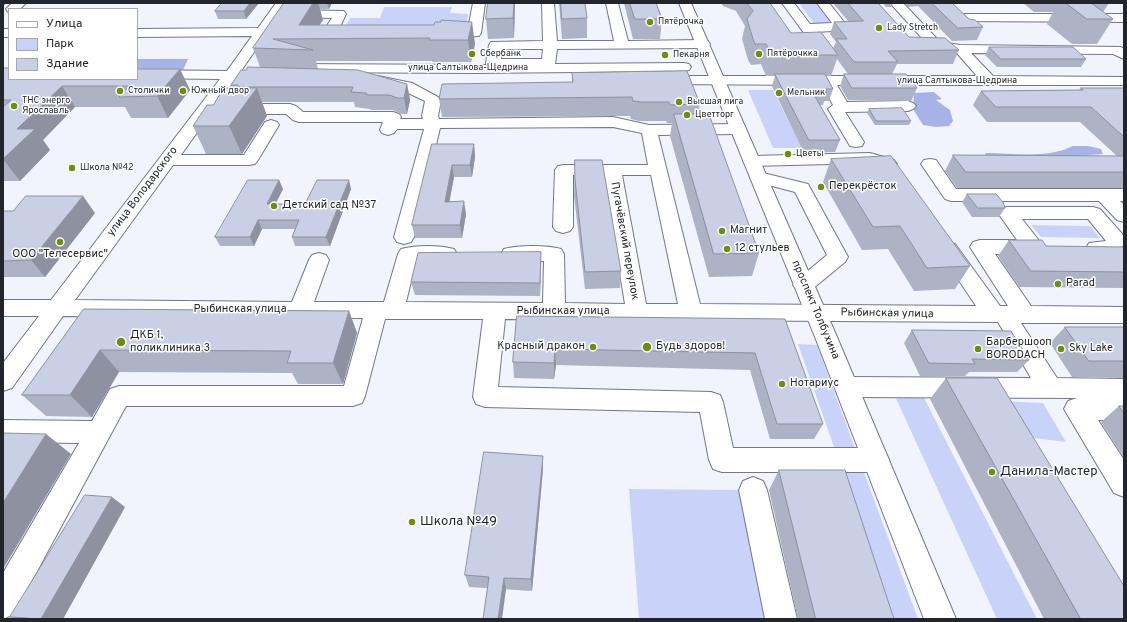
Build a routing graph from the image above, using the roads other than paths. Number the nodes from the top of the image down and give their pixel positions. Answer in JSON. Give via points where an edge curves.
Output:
{"nodes":[{"id":1,"x":479,"y":3,"type":"edge"},
{"id":2,"x":548,"y":3,"type":"edge"},
{"id":3,"x":612,"y":3,"type":"edge"},
{"id":4,"x":685,"y":3,"type":"edge"},
{"id":5,"x":788,"y":3,"type":"edge"},
{"id":6,"x":823,"y":3,"type":"edge"},
{"id":7,"x":896,"y":3,"type":"edge"},
{"id":8,"x":1060,"y":7,"type":"dead end"},
{"id":9,"x":278,"y":8,"type":"edge"},
{"id":10,"x":948,"y":8,"type":"edge"},
{"id":11,"x":958,"y":18,"type":"junction"},
{"id":12,"x":1074,"y":18,"type":"junction"},
{"id":13,"x":1124,"y":18,"type":"edge"},
{"id":14,"x":806,"y":28,"type":"junction"},
{"id":15,"x":970,"y":28,"type":"edge"},
{"id":16,"x":138,"y":32,"type":"edge"},
{"id":17,"x":261,"y":32,"type":"junction"},
{"id":18,"x":429,"y":35,"type":"edge"},
{"id":19,"x":369,"y":38,"type":"edge"},
{"id":20,"x":981,"y":39,"type":"edge"},
{"id":21,"x":703,"y":44,"type":"junction"},
{"id":22,"x":622,"y":45,"type":"junction"},
{"id":23,"x":936,"y":45,"type":"junction"},
{"id":24,"x":918,"y":46,"type":"edge"},
{"id":25,"x":1121,"y":48,"type":"edge"},
{"id":26,"x":960,"y":49,"type":"junction"},
{"id":27,"x":992,"y":49,"type":"junction"},
{"id":28,"x":685,"y":67,"type":"dead end"},
{"id":29,"x":138,"y":74,"type":"edge"},
{"id":30,"x":231,"y":75,"type":"junction"},
{"id":31,"x":258,"y":75,"type":"edge"},
{"id":32,"x":718,"y":80,"type":"junction"},
{"id":33,"x":580,"y":81,"type":"edge"},
{"id":34,"x":827,"y":81,"type":"junction"},
{"id":35,"x":844,"y":81,"type":"junction"},
{"id":36,"x":989,"y":81,"type":"junction"},
{"id":37,"x":1124,"y":81,"type":"edge"},
{"id":38,"x":908,"y":106,"type":"dead end"},
{"id":39,"x":842,"y":107,"type":"junction"},
{"id":40,"x":206,"y":109,"type":"junction"},
{"id":41,"x":433,"y":124,"type":"junction"},
{"id":42,"x":271,"y":125,"type":"dead end"},
{"id":43,"x":738,"y":128,"type":"junction"},
{"id":44,"x":649,"y":130,"type":"junction"},
{"id":45,"x":856,"y":142,"type":"dead end"},
{"id":46,"x":166,"y":160,"type":"junction"},
{"id":47,"x":946,"y":164,"type":"dead end"},
{"id":48,"x":755,"y":169,"type":"junction"},
{"id":49,"x":612,"y":170,"type":"junction"},
{"id":50,"x":657,"y":170,"type":"junction"},
{"id":51,"x":898,"y":176,"type":"edge"},
{"id":52,"x":1112,"y":191,"type":"edge"},
{"id":53,"x":1124,"y":216,"type":"edge"},
{"id":54,"x":563,"y":227,"type":"dead end"},
{"id":55,"x":937,"y":234,"type":"edge"},
{"id":56,"x":404,"y":237,"type":"dead end"},
{"id":57,"x":1033,"y":247,"type":"junction"},
{"id":58,"x":1056,"y":248,"type":"edge"},
{"id":59,"x":1078,"y":248,"type":"edge"},
{"id":60,"x":470,"y":254,"type":"edge"},
{"id":61,"x":493,"y":254,"type":"edge"},
{"id":62,"x":319,"y":260,"type":"dead end"},
{"id":63,"x":804,"y":285,"type":"junction"},
{"id":64,"x":3,"y":308,"type":"edge"},
{"id":65,"x":56,"y":309,"type":"junction"},
{"id":66,"x":300,"y":310,"type":"junction"},
{"id":67,"x":385,"y":310,"type":"junction"},
{"id":68,"x":495,"y":312,"type":"junction"},
{"id":69,"x":554,"y":312,"type":"junction"},
{"id":70,"x":637,"y":312,"type":"junction"},
{"id":71,"x":691,"y":312,"type":"junction"},
{"id":72,"x":816,"y":313,"type":"junction"},
{"id":73,"x":1008,"y":315,"type":"junction"},
{"id":74,"x":1124,"y":315,"type":"edge"},
{"id":75,"x":3,"y":381,"type":"edge"},
{"id":76,"x":847,"y":387,"type":"junction"},
{"id":77,"x":988,"y":388,"type":"junction"},
{"id":78,"x":1124,"y":389,"type":"edge"},
{"id":79,"x":1064,"y":395,"type":"junction"},
{"id":80,"x":1124,"y":409,"type":"edge"},
{"id":81,"x":1004,"y":415,"type":"edge"},
{"id":82,"x":3,"y":431,"type":"edge"},
{"id":83,"x":99,"y":432,"type":"junction"},
{"id":84,"x":876,"y":460,"type":"junction"},
{"id":85,"x":1124,"y":484,"type":"edge"},
{"id":86,"x":753,"y":490,"type":"dead end"},
{"id":87,"x":3,"y":603,"type":"edge"},
{"id":88,"x":780,"y":619,"type":"edge"},
{"id":89,"x":940,"y":619,"type":"edge"}],
"edges":[{"from":1,"to":18,"type":"street","via":[[474,33]]},
{"from":2,"to":22,"type":"street","via":[[550,45]]},
{"from":3,"to":22,"type":"street"},
{"from":4,"to":21,"type":"street","name":"проспект Толбухина"},
{"from":5,"to":14,"type":"street"},
{"from":6,"to":14,"type":"street","via":[[842,27]]},
{"from":7,"to":23,"type":"street"},
{"from":8,"to":12,"type":"street"},
{"from":9,"to":17,"type":"street","name":"улица Володарского"},
{"from":9,"to":19,"type":"street","via":[[340,14],[331,30],[332,33],[343,37]]},
{"from":10,"to":11,"type":"street"},
{"from":11,"to":12,"type":"street"},
{"from":11,"to":15,"type":"street"},
{"from":12,"to":13,"type":"street"},
{"from":12,"to":25,"type":"street","via":[[1098,36]]},
{"from":14,"to":35,"type":"street"},
{"from":16,"to":17,"type":"street"},
{"from":17,"to":30,"type":"street","name":"улица Володарского"},
{"from":20,"to":27,"type":"street"},
{"from":21,"to":22,"type":"street"},
{"from":21,"to":32,"type":"street","name":"проспект Толбухина"},
{"from":23,"to":24,"type":"street"},
{"from":23,"to":26,"type":"street"},
{"from":25,"to":27,"type":"street"},
{"from":26,"to":27,"type":"street"},
{"from":26,"to":36,"type":"street"},
{"from":28,"to":41,"type":"street","name":"улица Салтыкова-Щедрина","via":[[276,72],[370,79],[411,87],[433,100],[430,116]]},
{"from":29,"to":30,"type":"street"},
{"from":30,"to":31,"type":"street"},
{"from":30,"to":40,"type":"street","name":"улица Володарского"},
{"from":32,"to":33,"type":"street","name":"улица Салтыкова-Щедрина"},
{"from":32,"to":34,"type":"street","name":"улица Салтыкова-Щедрина"},
{"from":32,"to":43,"type":"street","name":"проспект Толбухина"},
{"from":34,"to":35,"type":"street","name":"улица Салтыкова-Щедрина"},
{"from":34,"to":39,"type":"street"},
{"from":35,"to":36,"type":"street","name":"улица Салтыкова-Щедрина"},
{"from":36,"to":37,"type":"street","name":"улица Салтыкова-Щедрина"},
{"from":38,"to":39,"type":"street"},
{"from":39,"to":45,"type":"street","via":[[836,109]]},
{"from":40,"to":41,"type":"street","via":[[290,109],[299,117],[392,118],[389,128]]},
{"from":40,"to":46,"type":"street","name":"улица Володарского"},
{"from":41,"to":44,"type":"street","via":[[557,123],[568,130]]},
{"from":41,"to":56,"type":"street"},
{"from":42,"to":46,"type":"street","via":[[249,160]]},
{"from":43,"to":44,"type":"street"},
{"from":43,"to":48,"type":"street","name":"проспект Толбухина"},
{"from":44,"to":50,"type":"street"},
{"from":46,"to":65,"type":"street","name":"улица Володарского"},
{"from":47,"to":52,"type":"street","via":[[930,164],[951,195]]},
{"from":48,"to":51,"type":"street","via":[[870,158],[889,164]]},
{"from":48,"to":63,"type":"street","name":"проспект Толбухина"},
{"from":48,"to":63,"type":"street","via":[[802,188],[838,258]]},
{"from":49,"to":50,"type":"street"},
{"from":49,"to":54,"type":"street","via":[[564,170]]},
{"from":49,"to":70,"type":"street","name":"Пугачёвский переулок"},
{"from":50,"to":71,"type":"street"},
{"from":52,"to":53,"type":"street"},
{"from":55,"to":73,"type":"street"},
{"from":57,"to":58,"type":"street"},
{"from":57,"to":59,"type":"street","via":[[1007,213],[1093,213],[1123,248]]},
{"from":57,"to":73,"type":"street","via":[[980,247]]},
{"from":60,"to":67,"type":"street","via":[[408,254]]},
{"from":61,"to":69,"type":"street","via":[[554,254]]},
{"from":62,"to":66,"type":"street"},
{"from":63,"to":72,"type":"street","name":"проспект Толбухина"},
{"from":64,"to":65,"type":"street","name":"Рыбинская улица"},
{"from":65,"to":66,"type":"street","name":"Рыбинская улица"},
{"from":65,"to":75,"type":"street","name":"улица Володарского"},
{"from":66,"to":67,"type":"street","name":"Рыбинская улица"},
{"from":67,"to":68,"type":"street","name":"Рыбинская улица"},
{"from":67,"to":83,"type":"street","via":[[353,396],[119,396]]},
{"from":68,"to":69,"type":"street","name":"Рыбинская улица"},
{"from":68,"to":84,"type":"street","via":[[485,397],[711,402],[722,460]]},
{"from":69,"to":70,"type":"street","name":"Рыбинская улица"},
{"from":70,"to":71,"type":"street","name":"Рыбинская улица"},
{"from":71,"to":72,"type":"street","name":"Рыбинская улица"},
{"from":72,"to":73,"type":"street","name":"Рыбинская улица"},
{"from":72,"to":76,"type":"street","name":"проспект Толбухина"},
{"from":73,"to":74,"type":"street","name":"Рыбинская улица"},
{"from":73,"to":79,"type":"street"},
{"from":76,"to":77,"type":"street"},
{"from":76,"to":84,"type":"street","name":"проспект Толбухина"},
{"from":77,"to":79,"type":"street"},
{"from":77,"to":81,"type":"street"},
{"from":78,"to":79,"type":"street"},
{"from":79,"to":80,"type":"street"},
{"from":79,"to":85,"type":"street"},
{"from":82,"to":83,"type":"street"},
{"from":83,"to":87,"type":"street"},
{"from":84,"to":89,"type":"street","name":"проспект Толбухина"},
{"from":86,"to":88,"type":"street"}]}
